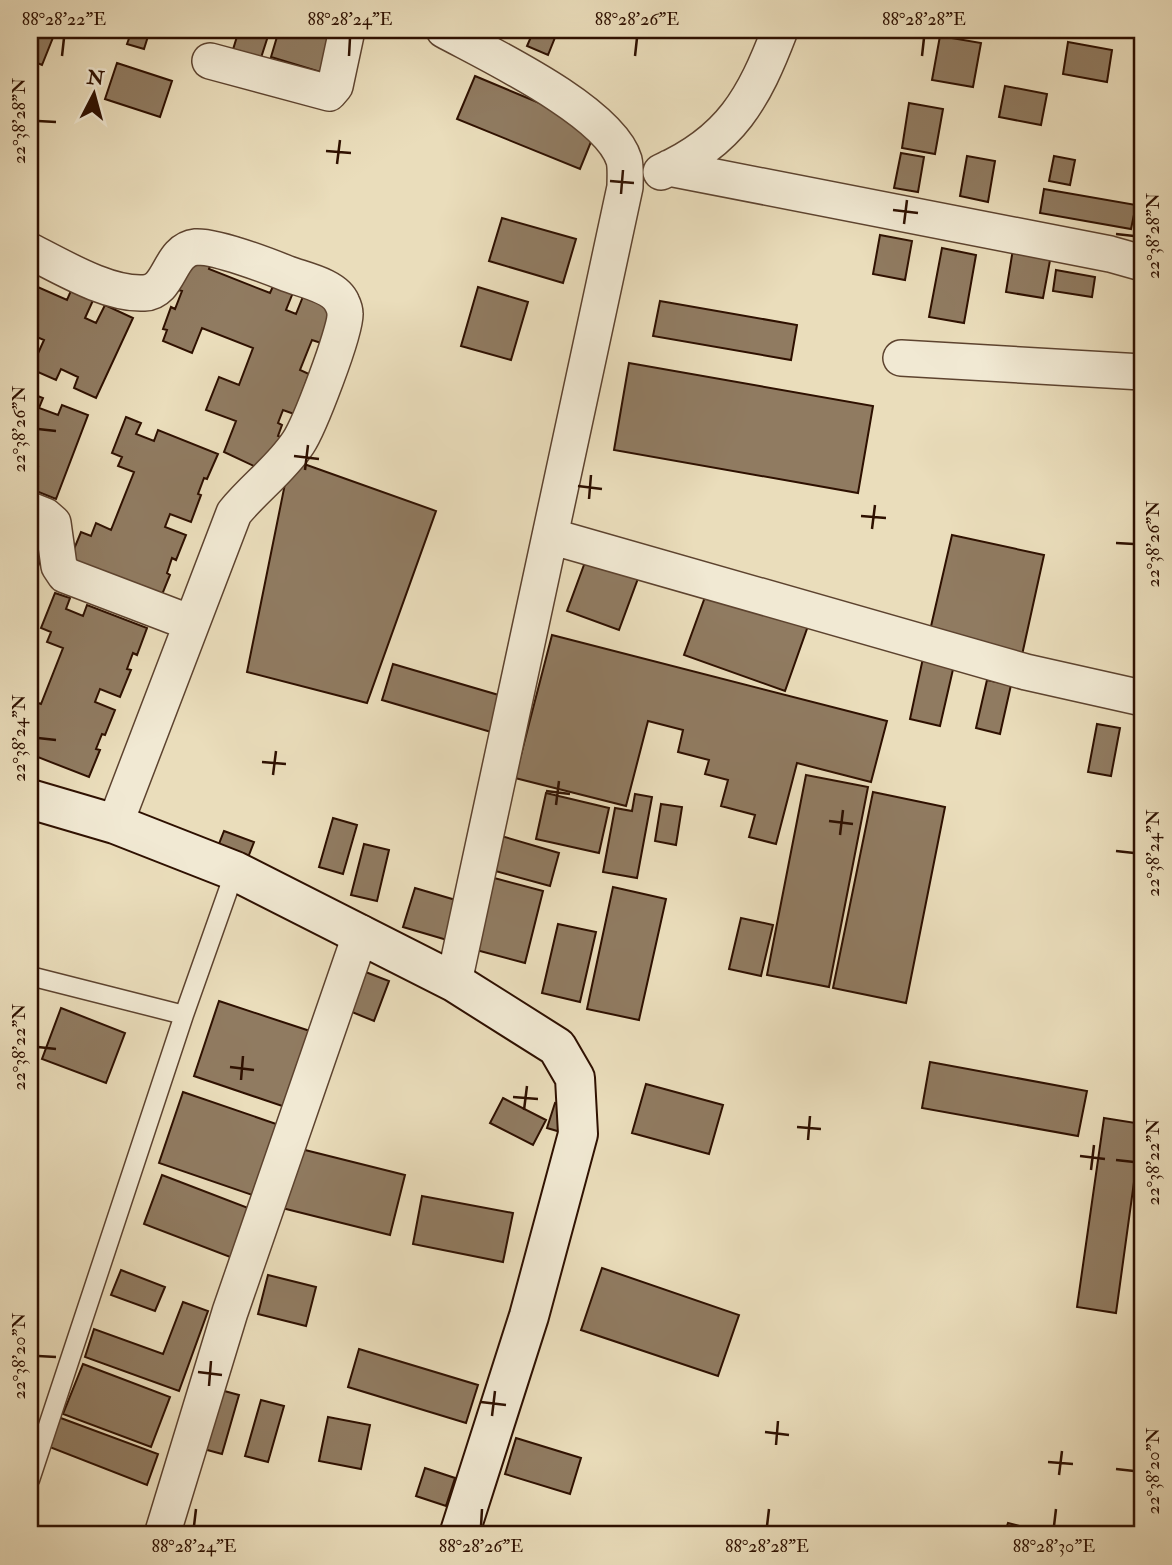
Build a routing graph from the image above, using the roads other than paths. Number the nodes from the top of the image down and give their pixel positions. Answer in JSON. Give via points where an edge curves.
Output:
{"nodes":[{"id":1,"x":347,"y":30,"type":"edge"},
{"id":2,"x":444,"y":30,"type":"edge"},
{"id":3,"x":780,"y":30,"type":"edge"},
{"id":4,"x":210,"y":61,"type":"dead end"},
{"id":5,"x":669,"y":168,"type":"junction"},
{"id":6,"x":625,"y":187,"type":"junction"},
{"id":7,"x":30,"y":251,"type":"edge"},
{"id":8,"x":1142,"y":263,"type":"edge"},
{"id":9,"x":901,"y":358,"type":"dead end"},
{"id":10,"x":1142,"y":372,"type":"edge"},
{"id":11,"x":30,"y":510,"type":"edge"},
{"id":12,"x":550,"y":536,"type":"junction"},
{"id":13,"x":191,"y":623,"type":"junction"},
{"id":14,"x":1142,"y":698,"type":"edge"},
{"id":15,"x":30,"y":799,"type":"edge"},
{"id":16,"x":115,"y":824,"type":"junction"},
{"id":17,"x":236,"y":870,"type":"junction"},
{"id":18,"x":361,"y":933,"type":"junction"},
{"id":19,"x":30,"y":976,"type":"edge"},
{"id":20,"x":454,"y":982,"type":"junction"},
{"id":21,"x":184,"y":1015,"type":"junction"},
{"id":22,"x":30,"y":1480,"type":"edge"},
{"id":23,"x":162,"y":1535,"type":"edge"},
{"id":24,"x":459,"y":1535,"type":"edge"}],
"edges":[{"from":1,"to":4,"type":"street","via":[[335,86],[328,93]]},
{"from":2,"to":6,"type":"street","via":[[564,96],[613,139],[624,160]]},
{"from":3,"to":5,"type":"street","via":[[738,117],[709,144]]},
{"from":5,"to":6,"type":"street"},
{"from":5,"to":8,"type":"street"},
{"from":6,"to":12,"type":"street"},
{"from":7,"to":13,"type":"street","via":[[91,281],[145,294],[158,289],[177,257],[189,249],[210,249],[275,268],[329,290],[342,301],[342,332],[309,423],[275,473],[234,513]]},
{"from":9,"to":10,"type":"street"},
{"from":11,"to":13,"type":"street","via":[[53,523],[59,566],[65,575]]},
{"from":12,"to":14,"type":"street","via":[[1026,672]]},
{"from":12,"to":20,"type":"street"},
{"from":13,"to":16,"type":"street"},
{"from":15,"to":16,"type":"street"},
{"from":16,"to":17,"type":"street"},
{"from":17,"to":18,"type":"street"},
{"from":17,"to":21,"type":"lane"},
{"from":18,"to":20,"type":"street"},
{"from":18,"to":23,"type":"street","via":[[230,1312]]},
{"from":19,"to":21,"type":"lane"},
{"from":20,"to":24,"type":"street","via":[[557,1047],[575,1078],[578,1134],[529,1316]]},
{"from":21,"to":22,"type":"lane"}]}
